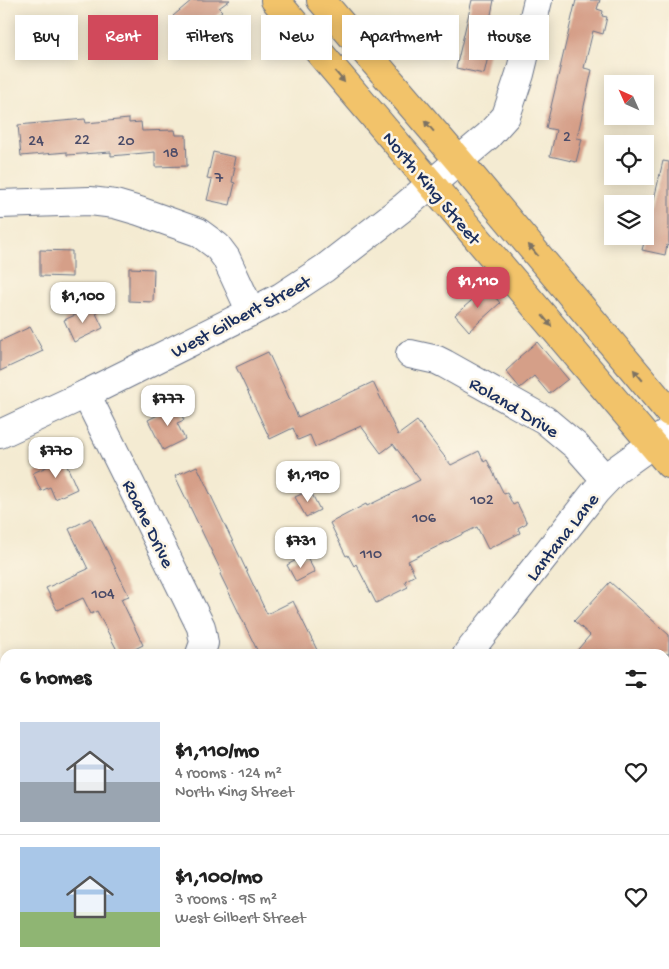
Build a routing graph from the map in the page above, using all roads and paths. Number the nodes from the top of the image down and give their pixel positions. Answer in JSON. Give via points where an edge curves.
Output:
{"nodes":[{"id":1,"x":275,"y":0,"type":"edge"},
{"id":2,"x":321,"y":0,"type":"edge"},
{"id":3,"x":538,"y":0,"type":"edge"},
{"id":4,"x":459,"y":161,"type":"junction"},
{"id":5,"x":431,"y":184,"type":"junction"},
{"id":6,"x":0,"y":204,"type":"edge"},
{"id":7,"x":252,"y":312,"type":"junction"},
{"id":8,"x":410,"y":354,"type":"dead end"},
{"id":9,"x":86,"y":394,"type":"junction"},
{"id":10,"x":669,"y":412,"type":"edge"},
{"id":11,"x":0,"y":434,"type":"edge"},
{"id":12,"x":663,"y":447,"type":"edge"},
{"id":13,"x":606,"y":480,"type":"junction"},
{"id":14,"x":202,"y":649,"type":"edge"},
{"id":15,"x":471,"y":649,"type":"edge"}],
"edges":[{"from":1,"to":5,"type":"main road","name":"North King Street","one_way":true},
{"from":4,"to":2,"type":"main road","name":"North King Street","one_way":true},
{"from":3,"to":4,"type":"street","name":"West Gilbert Street","via":[[506,116]]},
{"from":4,"to":5,"type":"street","name":"West Gilbert Street"},
{"from":10,"to":4,"type":"main road","name":"North King Street","one_way":true},
{"from":5,"to":7,"type":"street","name":"West Gilbert Street","via":[[325,268]]},
{"from":5,"to":12,"type":"main road","name":"North King Street","one_way":true},
{"from":6,"to":7,"type":"street","via":[[90,201],[115,204],[198,232],[217,246],[226,258]]},
{"from":7,"to":9,"type":"street","name":"West Gilbert Street"},
{"from":8,"to":13,"type":"street","name":"Roland Drive","via":[[437,360],[545,420],[576,446]]},
{"from":9,"to":11,"type":"street","name":"West Gilbert Street"},
{"from":9,"to":14,"type":"street","name":"Roane Drive","via":[[201,627]]},
{"from":12,"to":13,"type":"street","name":"Lantana Lane"},
{"from":13,"to":15,"type":"street","name":"Lantana Lane"}]}
